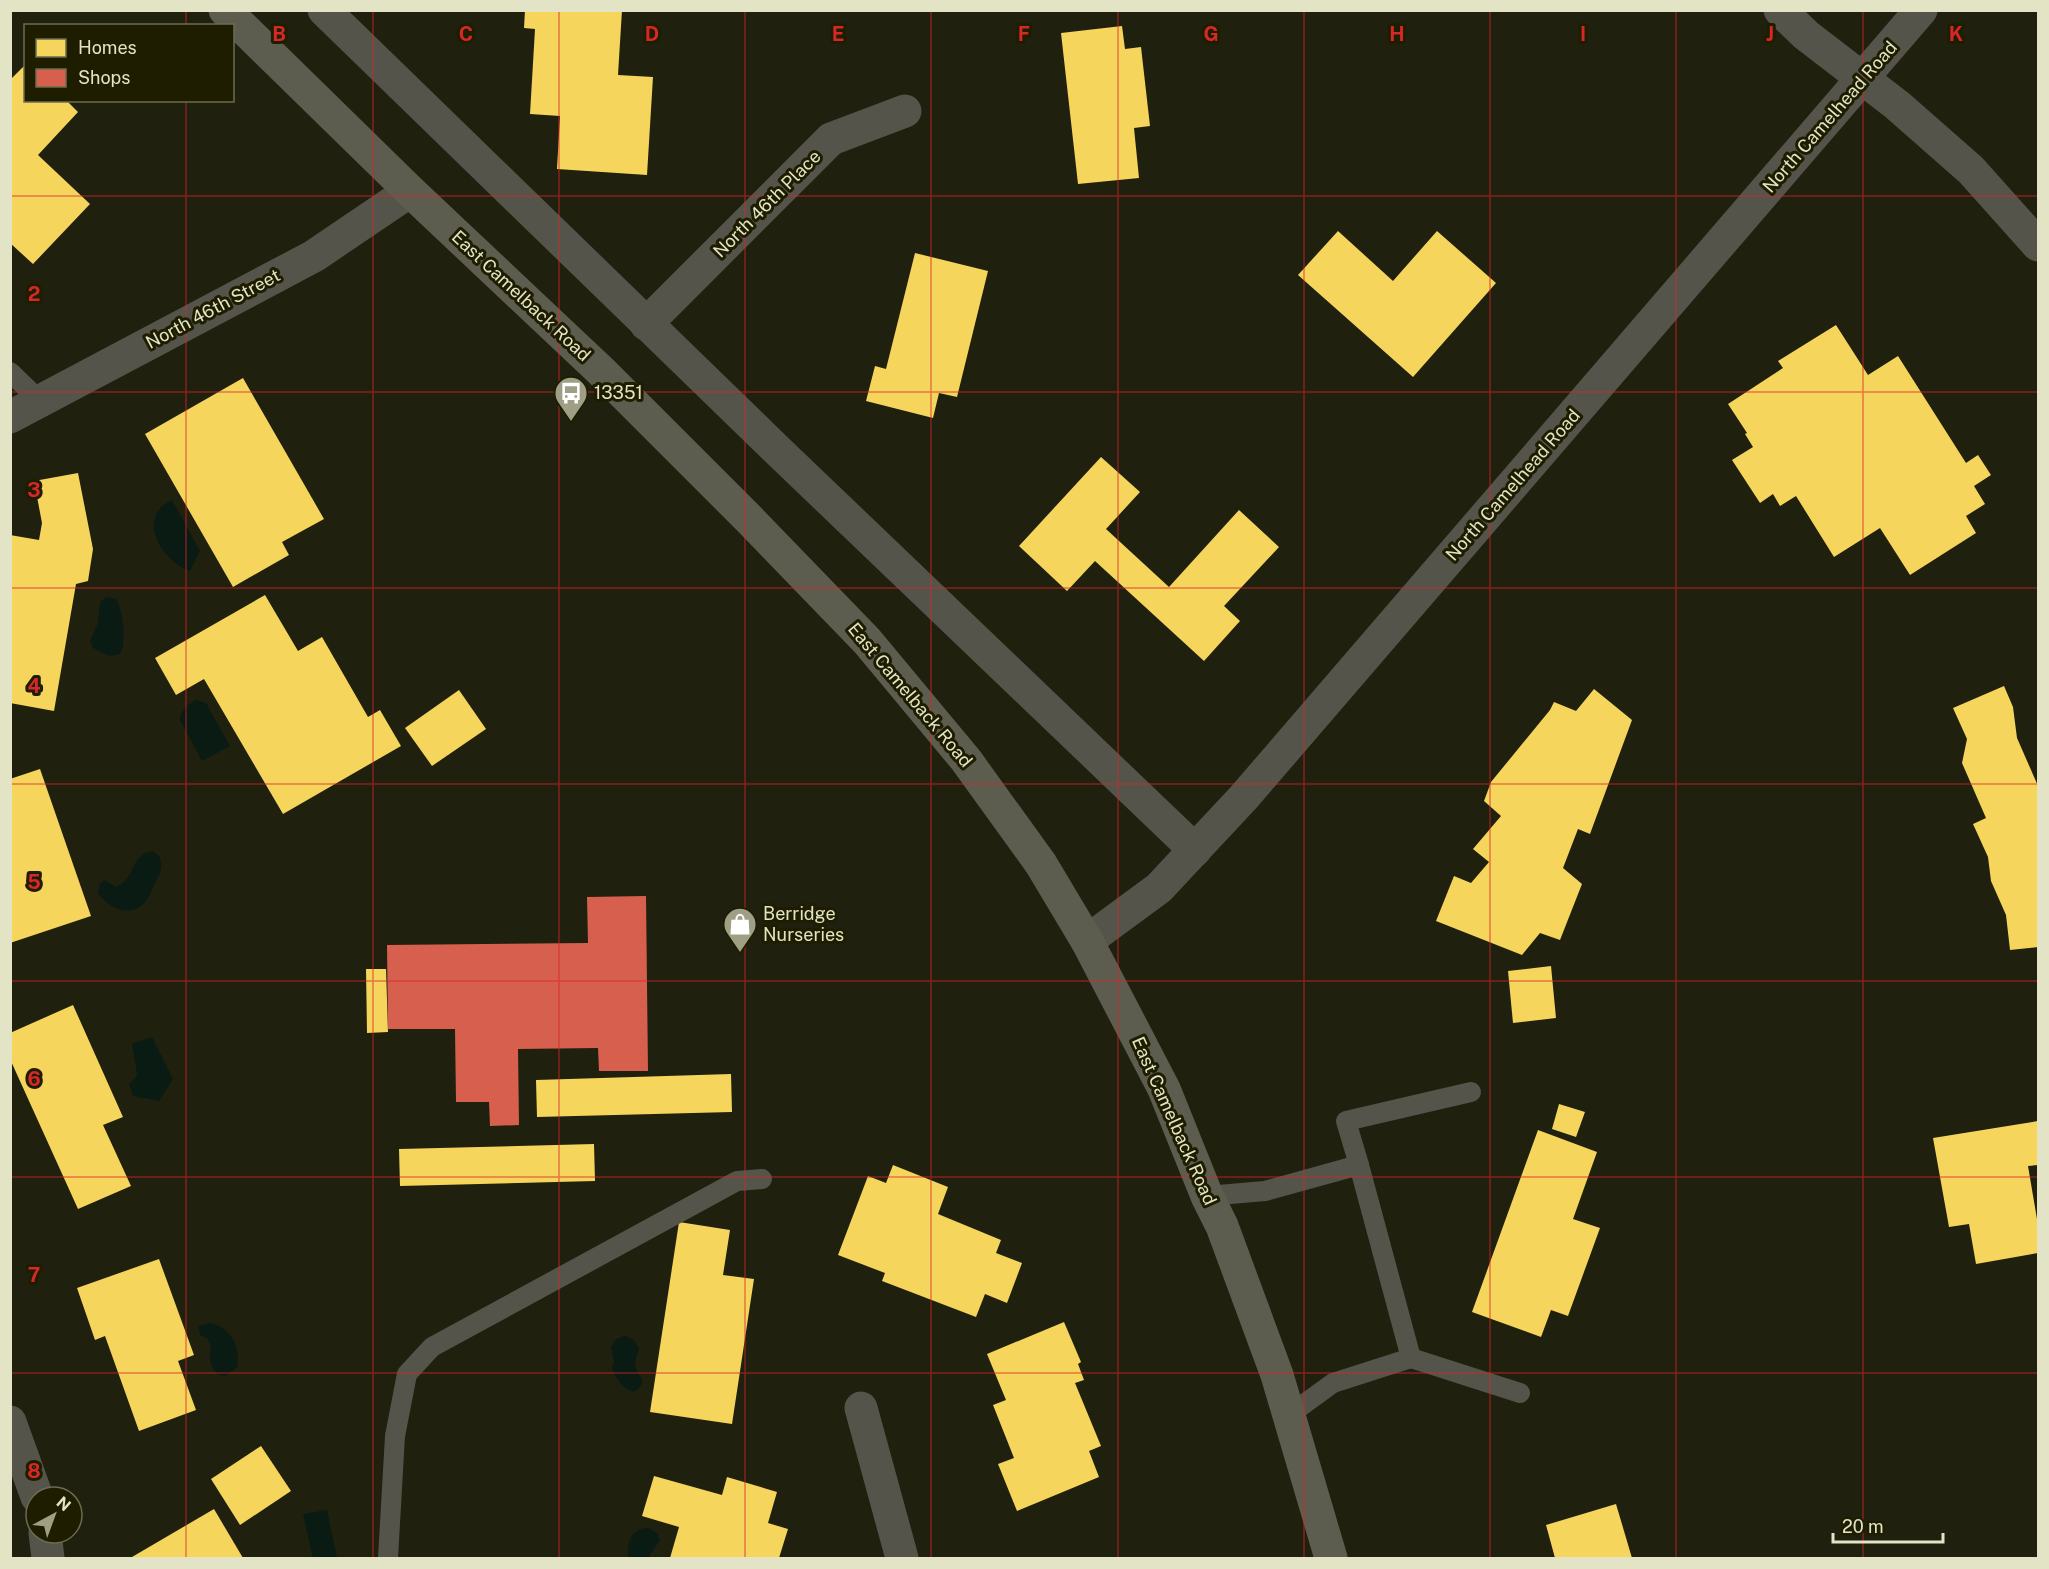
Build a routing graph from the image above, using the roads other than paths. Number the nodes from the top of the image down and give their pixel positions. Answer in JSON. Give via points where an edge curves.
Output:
{"nodes":[{"id":1,"x":225,"y":10,"type":"edge"},
{"id":2,"x":324,"y":10,"type":"edge"},
{"id":3,"x":1780,"y":10,"type":"edge"},
{"id":4,"x":1921,"y":10,"type":"edge"},
{"id":5,"x":1863,"y":77,"type":"junction"},
{"id":6,"x":904,"y":111,"type":"dead end"},
{"id":7,"x":410,"y":191,"type":"junction"},
{"id":8,"x":2038,"y":244,"type":"edge"},
{"id":9,"x":646,"y":324,"type":"junction"},
{"id":10,"x":10,"y":372,"type":"edge"},
{"id":11,"x":40,"y":401,"type":"junction"},
{"id":12,"x":10,"y":417,"type":"edge"},
{"id":13,"x":1195,"y":850,"type":"junction"},
{"id":14,"x":1087,"y":941,"type":"junction"},
{"id":15,"x":1471,"y":1092,"type":"dead end"},
{"id":16,"x":1359,"y":1165,"type":"junction"},
{"id":17,"x":762,"y":1179,"type":"dead end"},
{"id":18,"x":1207,"y":1196,"type":"junction"},
{"id":19,"x":1411,"y":1358,"type":"junction"},
{"id":20,"x":1520,"y":1393,"type":"dead end"},
{"id":21,"x":861,"y":1408,"type":"dead end"},
{"id":22,"x":1289,"y":1415,"type":"junction"},
{"id":23,"x":10,"y":1422,"type":"edge"},
{"id":24,"x":33,"y":1485,"type":"edge"},
{"id":25,"x":388,"y":1558,"type":"edge"},
{"id":26,"x":902,"y":1558,"type":"edge"},
{"id":27,"x":1331,"y":1558,"type":"edge"}],
"edges":[{"from":1,"to":7,"type":"main road","name":"East Camelback Road"},
{"from":2,"to":9,"type":"street"},
{"from":3,"to":5,"type":"street","via":[[1806,35]]},
{"from":4,"to":5,"type":"street","name":"North Camelhead Road"},
{"from":5,"to":8,"type":"street","via":[[1971,170]]},
{"from":5,"to":13,"type":"street","name":"North Camelhead Road"},
{"from":6,"to":9,"type":"street","name":"North 46th Place","via":[[831,139]]},
{"from":7,"to":11,"type":"street","name":"North 46th Street","via":[[314,256]]},
{"from":7,"to":14,"type":"main road","name":"East Camelback Road","via":[[601,371],[867,641],[973,770],[1041,864]]},
{"from":9,"to":13,"type":"street"},
{"from":10,"to":11,"type":"lane"},
{"from":11,"to":12,"type":"street","name":"North 46th Street"},
{"from":13,"to":14,"type":"street","name":"North Camelhead Road","via":[[1159,888]]},
{"from":14,"to":18,"type":"main road","name":"East Camelback Road","via":[[1164,1089]]},
{"from":15,"to":16,"type":"lane","via":[[1346,1121]]},
{"from":16,"to":18,"type":"lane","via":[[1265,1191]]},
{"from":16,"to":19,"type":"lane"},
{"from":17,"to":25,"type":"lane","via":[[737,1181],[432,1347],[407,1374],[395,1436]]},
{"from":18,"to":22,"type":"main road","name":"East Camelback Road","via":[[1230,1247]]},
{"from":19,"to":20,"type":"lane"},
{"from":19,"to":22,"type":"lane","via":[[1333,1383]]},
{"from":21,"to":26,"type":"street"},
{"from":22,"to":27,"type":"main road","name":"East Camelback Road"},
{"from":23,"to":24,"type":"street"}]}
